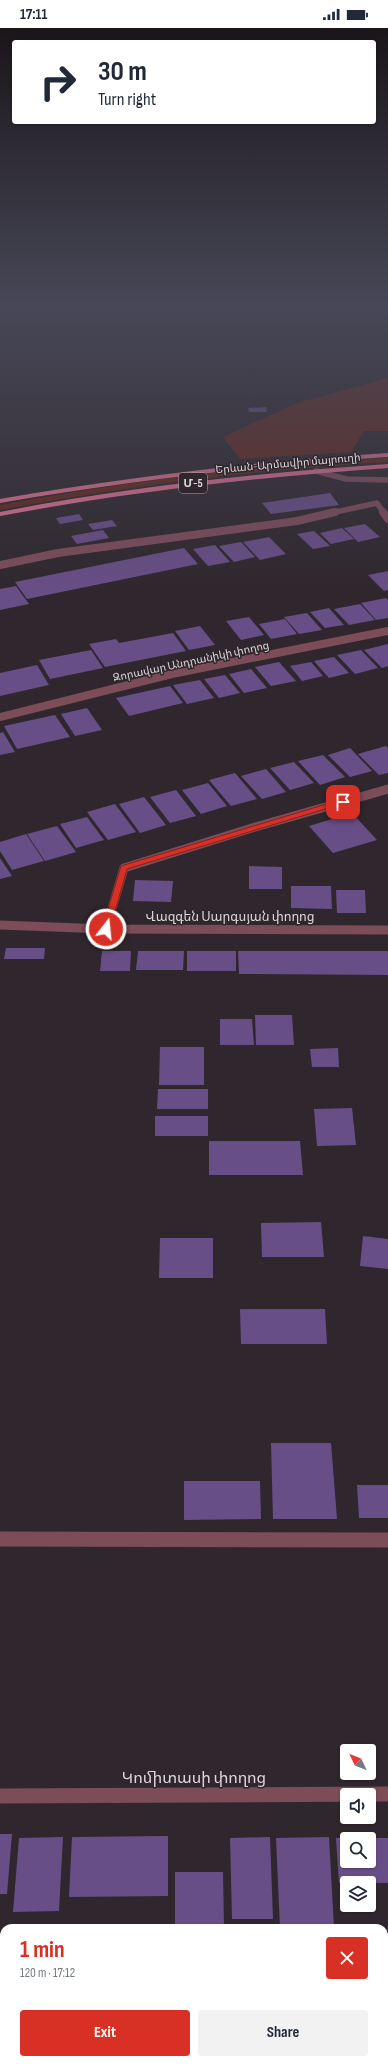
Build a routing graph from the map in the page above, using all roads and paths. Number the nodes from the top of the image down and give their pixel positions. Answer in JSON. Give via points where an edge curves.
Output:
{"nodes":[{"id":1,"x":388,"y":455,"type":"edge"},
{"id":2,"x":388,"y":466,"type":"edge"},
{"id":3,"x":316,"y":471,"type":"junction"},
{"id":4,"x":388,"y":480,"type":"edge"},
{"id":5,"x":0,"y":501,"type":"edge"},
{"id":6,"x":0,"y":514,"type":"edge"},
{"id":7,"x":388,"y":519,"type":"edge"},
{"id":8,"x":0,"y":565,"type":"edge"},
{"id":9,"x":388,"y":631,"type":"edge"},
{"id":10,"x":0,"y":717,"type":"edge"},
{"id":11,"x":388,"y":788,"type":"edge"},
{"id":12,"x":0,"y":925,"type":"edge"},
{"id":13,"x":106,"y":929,"type":"junction"},
{"id":14,"x":388,"y":930,"type":"edge"},
{"id":15,"x":0,"y":1539,"type":"edge"},
{"id":16,"x":388,"y":1540,"type":"edge"},
{"id":17,"x":388,"y":1794,"type":"edge"},
{"id":18,"x":0,"y":1796,"type":"edge"}],
"edges":[{"from":1,"to":5,"type":"highway","name":"Երևան-Արմավիր մայրուղի","number":"Մ-5","via":[[220,469],[98,484]]},
{"from":2,"to":3,"type":"highway","name":"Երևան-Արմավիր մայրուղի","number":"Մ-5"},
{"from":3,"to":4,"type":"street","via":[[346,479]]},
{"from":3,"to":6,"type":"highway","name":"Երևան-Արմավիր մայրուղի","number":"Մ-5","via":[[160,488]]},
{"from":7,"to":8,"type":"street","via":[[377,503],[297,521],[58,553]]},
{"from":9,"to":10,"type":"street","name":"Զորավար Անդրանիկի փողոց","via":[[172,674]]},
{"from":11,"to":13,"type":"street","via":[[124,868]]},
{"from":12,"to":13,"type":"street","name":"Վազգեն Սարգսյան փողոց"},
{"from":13,"to":14,"type":"street","name":"Վազգեն Սարգսյան փողոց"},
{"from":15,"to":16,"type":"street"},
{"from":17,"to":18,"type":"street","name":"Կոմիտասի փողոց"}]}
